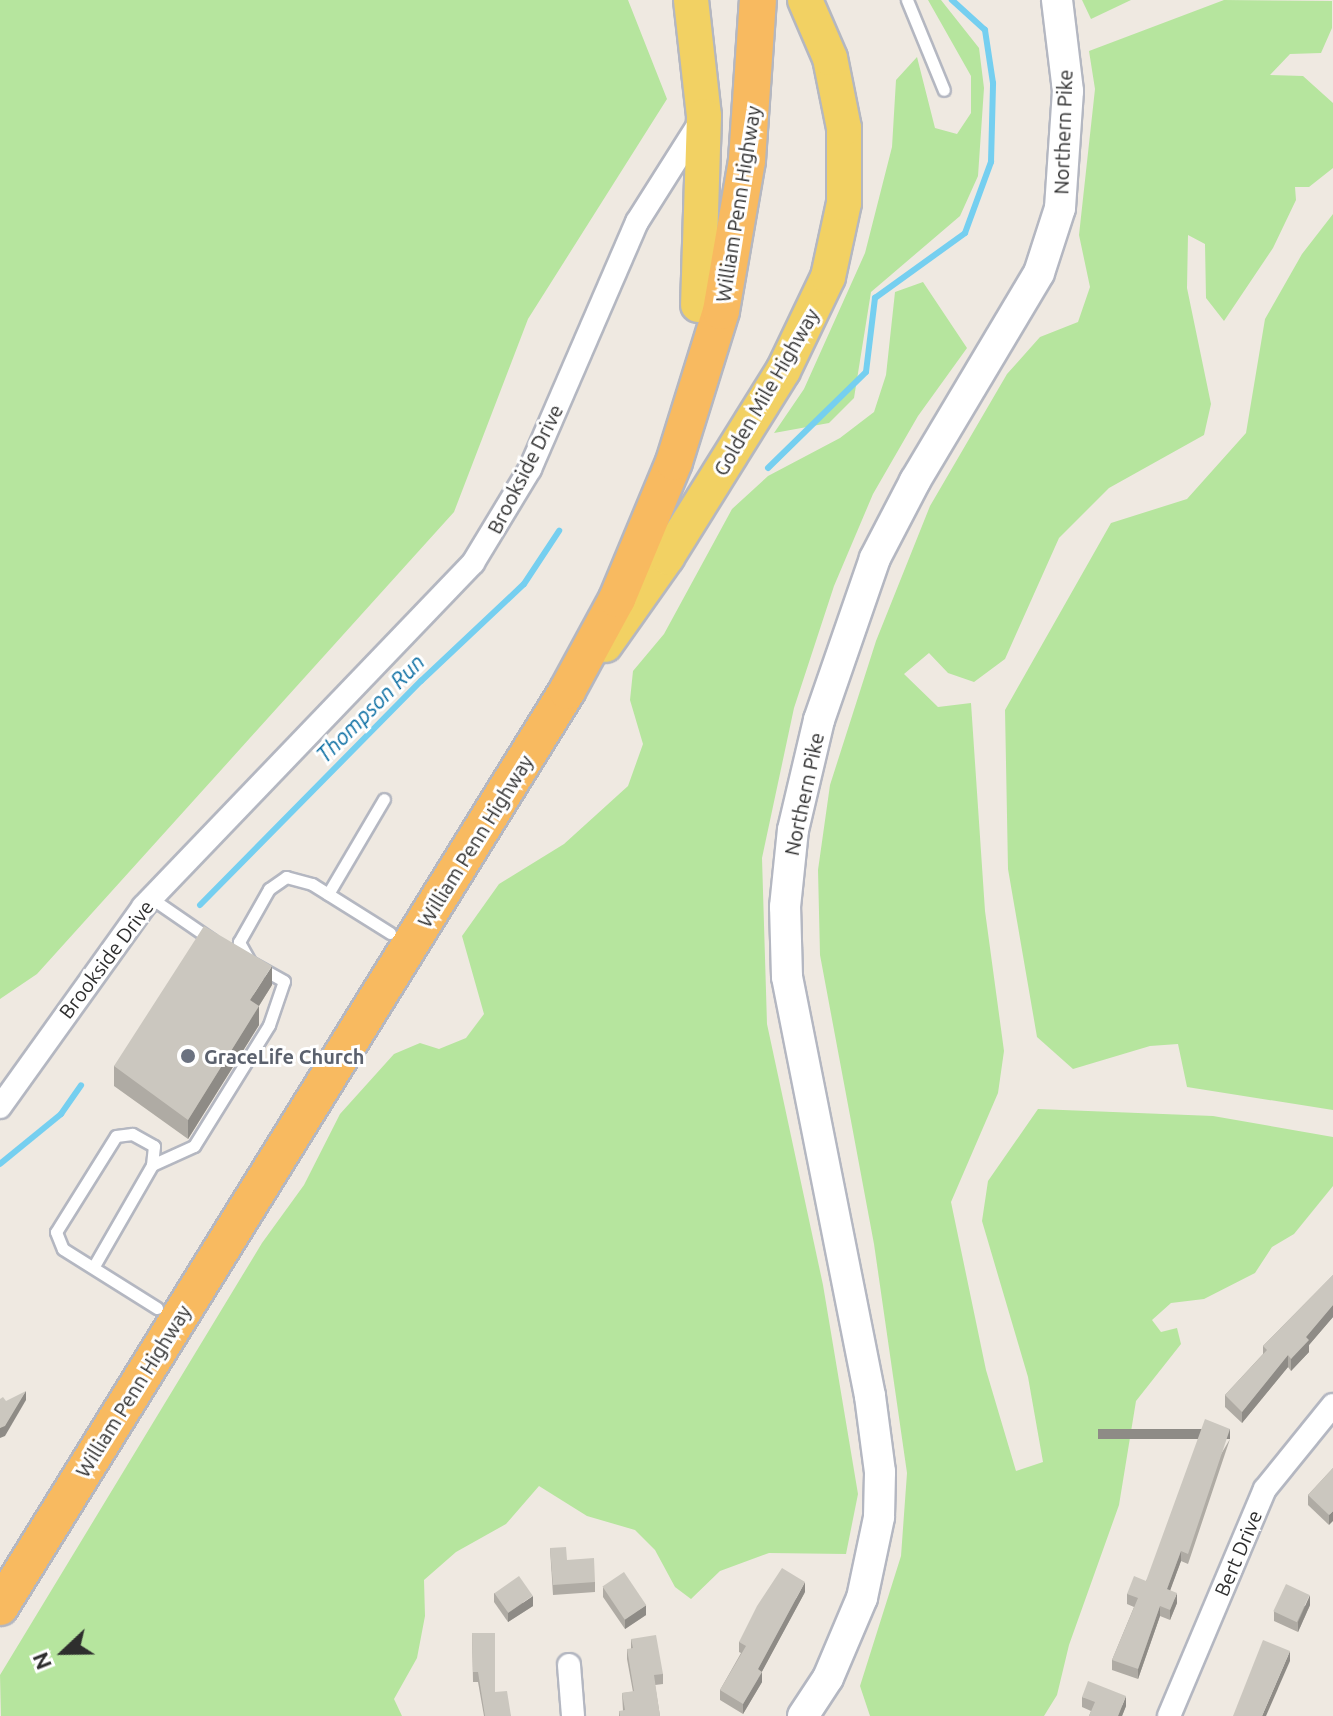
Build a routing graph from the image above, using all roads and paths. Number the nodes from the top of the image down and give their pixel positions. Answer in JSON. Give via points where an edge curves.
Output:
{"nodes":[{"id":1,"x":691,"y":0,"type":"edge"},
{"id":2,"x":734,"y":0,"type":"edge"},
{"id":3,"x":758,"y":0,"type":"edge"},
{"id":4,"x":805,"y":0,"type":"edge"},
{"id":5,"x":907,"y":0,"type":"edge"},
{"id":6,"x":1057,"y":0,"type":"edge"},
{"id":7,"x":944,"y":90,"type":"dead end"},
{"id":8,"x":704,"y":116,"type":"junction"},
{"id":9,"x":698,"y":305,"type":"junction"},
{"id":10,"x":537,"y":740,"type":"junction"},
{"id":11,"x":384,"y":799,"type":"dead end"},
{"id":12,"x":328,"y":894,"type":"junction"},
{"id":13,"x":151,"y":898,"type":"junction"},
{"id":14,"x":390,"y":933,"type":"junction"},
{"id":15,"x":239,"y":942,"type":"junction"},
{"id":16,"x":0,"y":1107,"type":"edge"},
{"id":17,"x":152,"y":1165,"type":"junction"},
{"id":18,"x":94,"y":1266,"type":"junction"},
{"id":19,"x":157,"y":1308,"type":"junction"},
{"id":20,"x":1333,"y":1405,"type":"edge"},
{"id":21,"x":0,"y":1562,"type":"edge"},
{"id":22,"x":0,"y":1607,"type":"edge"},
{"id":23,"x":569,"y":1665,"type":"dead end"},
{"id":24,"x":573,"y":1716,"type":"edge"},
{"id":25,"x":803,"y":1716,"type":"edge"},
{"id":26,"x":1169,"y":1716,"type":"edge"}],
"edges":[{"from":1,"to":8,"type":"main road"},
{"from":2,"to":9,"type":"highway","name":"William Penn Highway","via":[[724,158]]},
{"from":3,"to":10,"type":"highway","name":"William Penn Highway","via":[[741,212],[708,360],[634,561]]},
{"from":4,"to":10,"type":"main road","name":"Golden Mile Highway","via":[[836,81],[846,154],[840,229],[820,301],[667,557]]},
{"from":5,"to":7,"type":"lane"},
{"from":6,"to":25,"type":"main road","name":"Northern Pike","via":[[1068,91],[1060,208],[1039,273],[875,558],[819,720],[793,830],[785,907],[787,977],[870,1396],[880,1472],[879,1517],[862,1598],[828,1678]]},
{"from":8,"to":9,"type":"main road"},
{"from":8,"to":13,"type":"street","name":"Brookside Drive","via":[[637,222],[530,469],[473,563]]},
{"from":9,"to":14,"type":"highway","name":"William Penn Highway","via":[[653,454],[596,588],[547,679]]},
{"from":10,"to":22,"type":"highway","name":"William Penn Highway"},
{"from":11,"to":12,"type":"lane"},
{"from":12,"to":14,"type":"lane"},
{"from":12,"to":15,"type":"lane","via":[[286,877],[269,889]]},
{"from":13,"to":15,"type":"lane","via":[[220,946]]},
{"from":13,"to":16,"type":"street","name":"Brookside Drive"},
{"from":14,"to":19,"type":"highway","name":"William Penn Highway"},
{"from":15,"to":17,"type":"lane","via":[[250,962],[284,981],[269,1025],[194,1146]]},
{"from":17,"to":18,"type":"lane"},
{"from":17,"to":18,"type":"lane","via":[[154,1146],[132,1134],[116,1136],[56,1232],[63,1249]]},
{"from":18,"to":19,"type":"lane"},
{"from":19,"to":21,"type":"highway","name":"William Penn Highway"},
{"from":20,"to":26,"type":"street","name":"Bert Drive","via":[[1265,1489]]},
{"from":23,"to":24,"type":"street"}]}
